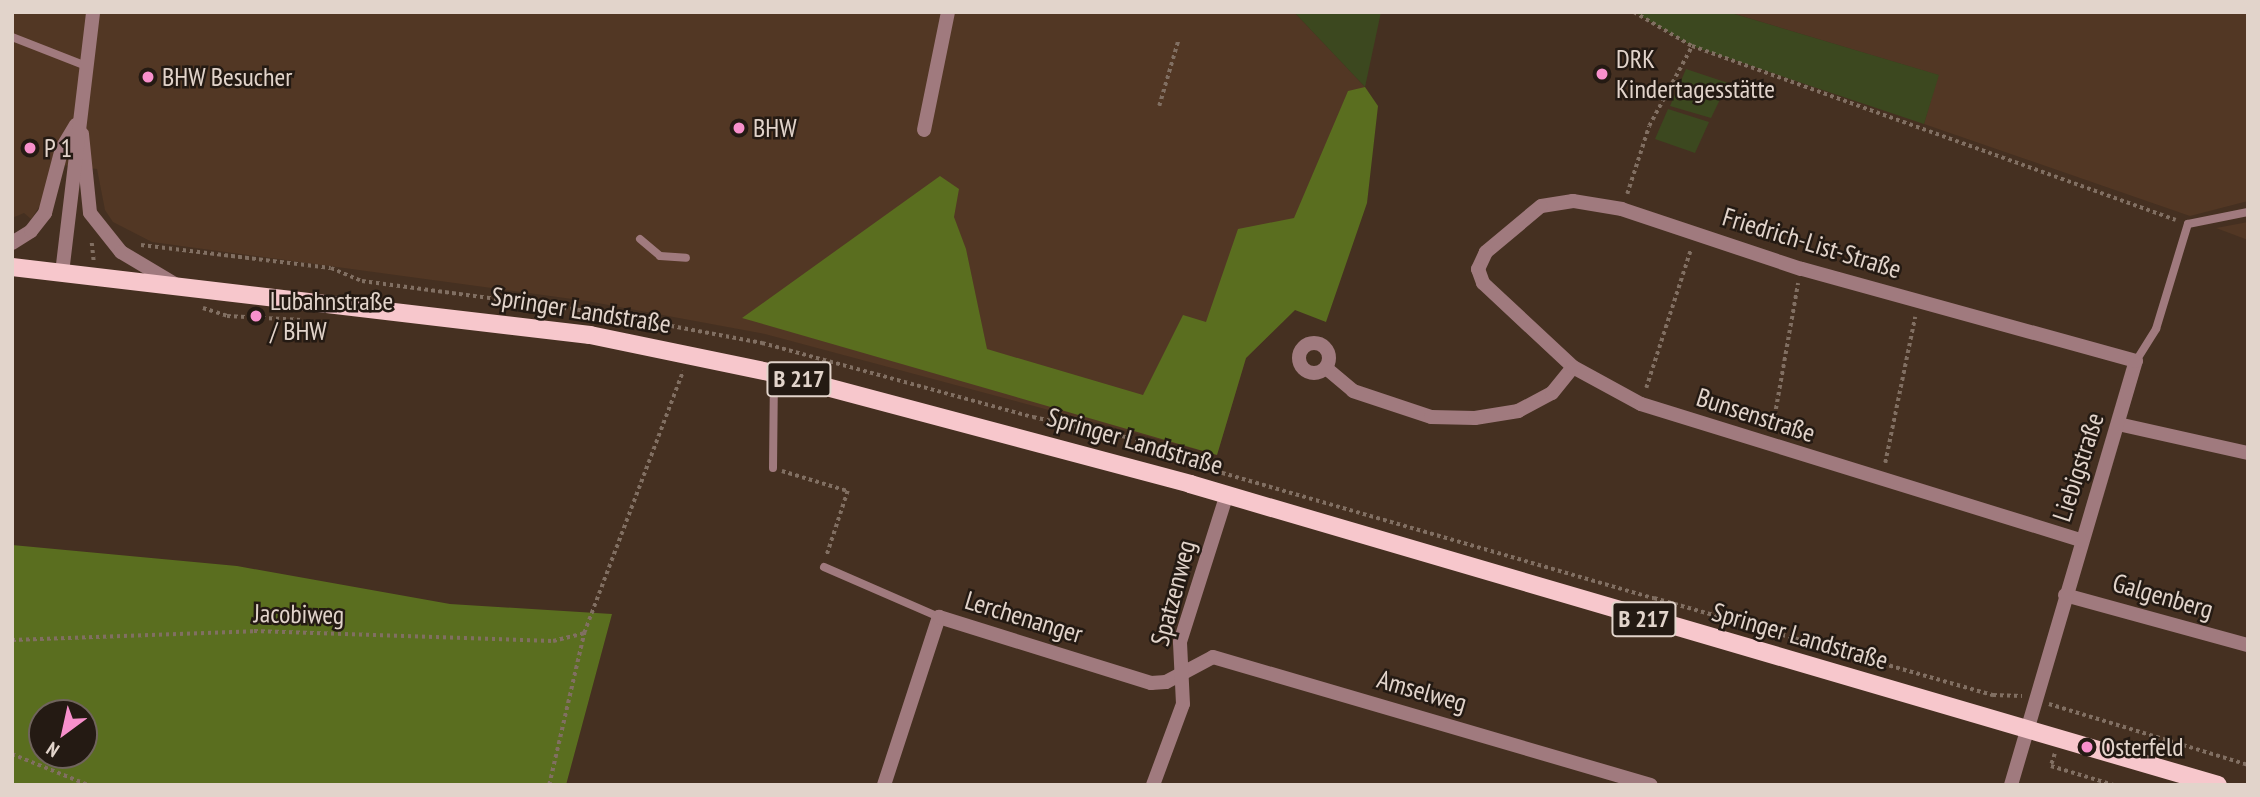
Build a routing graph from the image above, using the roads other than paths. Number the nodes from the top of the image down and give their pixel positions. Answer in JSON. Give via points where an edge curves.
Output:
{"nodes":[{"id":1,"x":93,"y":12,"type":"edge"},
{"id":2,"x":947,"y":12,"type":"edge"},
{"id":3,"x":12,"y":37,"type":"edge"},
{"id":4,"x":86,"y":66,"type":"junction"},
{"id":5,"x":79,"y":121,"type":"junction"},
{"id":6,"x":924,"y":130,"type":"dead end"},
{"id":7,"x":2248,"y":212,"type":"edge"},
{"id":8,"x":640,"y":239,"type":"dead end"},
{"id":9,"x":12,"y":243,"type":"edge"},
{"id":10,"x":1486,"y":252,"type":"joint"},
{"id":11,"x":686,"y":258,"type":"dead end"},
{"id":12,"x":12,"y":267,"type":"edge"},
{"id":13,"x":62,"y":272,"type":"junction"},
{"id":14,"x":176,"y":285,"type":"junction"},
{"id":15,"x":2136,"y":361,"type":"junction"},
{"id":16,"x":1573,"y":367,"type":"junction"},
{"id":17,"x":1326,"y":368,"type":"dead end"},
{"id":18,"x":774,"y":373,"type":"junction"},
{"id":19,"x":2118,"y":424,"type":"junction"},
{"id":20,"x":2248,"y":453,"type":"edge"},
{"id":21,"x":773,"y":468,"type":"road end"},
{"id":22,"x":1227,"y":494,"type":"junction"},
{"id":23,"x":2081,"y":540,"type":"junction"},
{"id":24,"x":824,"y":567,"type":"road end"},
{"id":25,"x":2065,"y":594,"type":"junction"},
{"id":26,"x":939,"y":617,"type":"junction"},
{"id":27,"x":2248,"y":645,"type":"edge"},
{"id":28,"x":1182,"y":675,"type":"junction"},
{"id":29,"x":2026,"y":730,"type":"junction"},
{"id":30,"x":884,"y":785,"type":"edge"},
{"id":31,"x":1153,"y":785,"type":"edge"},
{"id":32,"x":1651,"y":785,"type":"edge"},
{"id":33,"x":2011,"y":785,"type":"edge"},
{"id":34,"x":2218,"y":785,"type":"edge"}],
"edges":[{"from":1,"to":4,"type":"street"},
{"from":2,"to":6,"type":"street"},
{"from":3,"to":4,"type":"lane"},
{"from":4,"to":5,"type":"street"},
{"from":5,"to":9,"type":"street","via":[[62,148],[45,213],[31,231]]},
{"from":5,"to":13,"type":"street"},
{"from":5,"to":14,"type":"street","via":[[90,213],[121,252]]},
{"from":7,"to":15,"type":"lane","name":"Liebigstraße","via":[[2188,224],[2156,329]]},
{"from":8,"to":11,"type":"lane","via":[[660,256]]},
{"from":10,"to":15,"type":"street","name":"Friedrich-List-Straße","via":[[1541,206],[1573,201],[1622,209],[1801,269]]},
{"from":10,"to":16,"type":"street","name":"Bunsenstraße","via":[[1478,269],[1483,283]]},
{"from":12,"to":13,"type":"main road","name":"Springer Landstraße","number":"B 217"},
{"from":13,"to":14,"type":"main road","name":"Springer Landstraße","number":"B 217"},
{"from":14,"to":18,"type":"main road","name":"Springer Landstraße","number":"B 217","via":[[590,335]]},
{"from":15,"to":19,"type":"street","name":"Liebigstraße"},
{"from":16,"to":17,"type":"street","via":[[1552,393],[1518,411],[1475,418],[1431,416],[1353,391]]},
{"from":16,"to":23,"type":"street","name":"Bunsenstraße","via":[[1641,404]]},
{"from":18,"to":21,"type":"lane"},
{"from":18,"to":22,"type":"main road","name":"Springer Landstraße","number":"B 217"},
{"from":19,"to":20,"type":"street"},
{"from":19,"to":23,"type":"street","name":"Liebigstraße"},
{"from":22,"to":28,"type":"street","name":"Spatzenweg","via":[[1180,642]]},
{"from":22,"to":29,"type":"main road","name":"Springer Landstraße","number":"B 217"},
{"from":23,"to":25,"type":"street","name":"Liebigstraße"},
{"from":24,"to":26,"type":"lane"},
{"from":25,"to":27,"type":"street","name":"Galgenberg"},
{"from":25,"to":29,"type":"street","name":"Liebigstraße"},
{"from":26,"to":28,"type":"street","name":"Lerchenanger","via":[[1151,682],[1167,682]]},
{"from":26,"to":30,"type":"street","name":"Lerchenanger"},
{"from":28,"to":31,"type":"street","name":"Spatzenweg","via":[[1183,704]]},
{"from":28,"to":32,"type":"street","name":"Amselweg","via":[[1213,657]]},
{"from":29,"to":33,"type":"street","name":"Liebigstraße"},
{"from":29,"to":34,"type":"main road","name":"Springer Landstraße","number":"B 217"}]}
